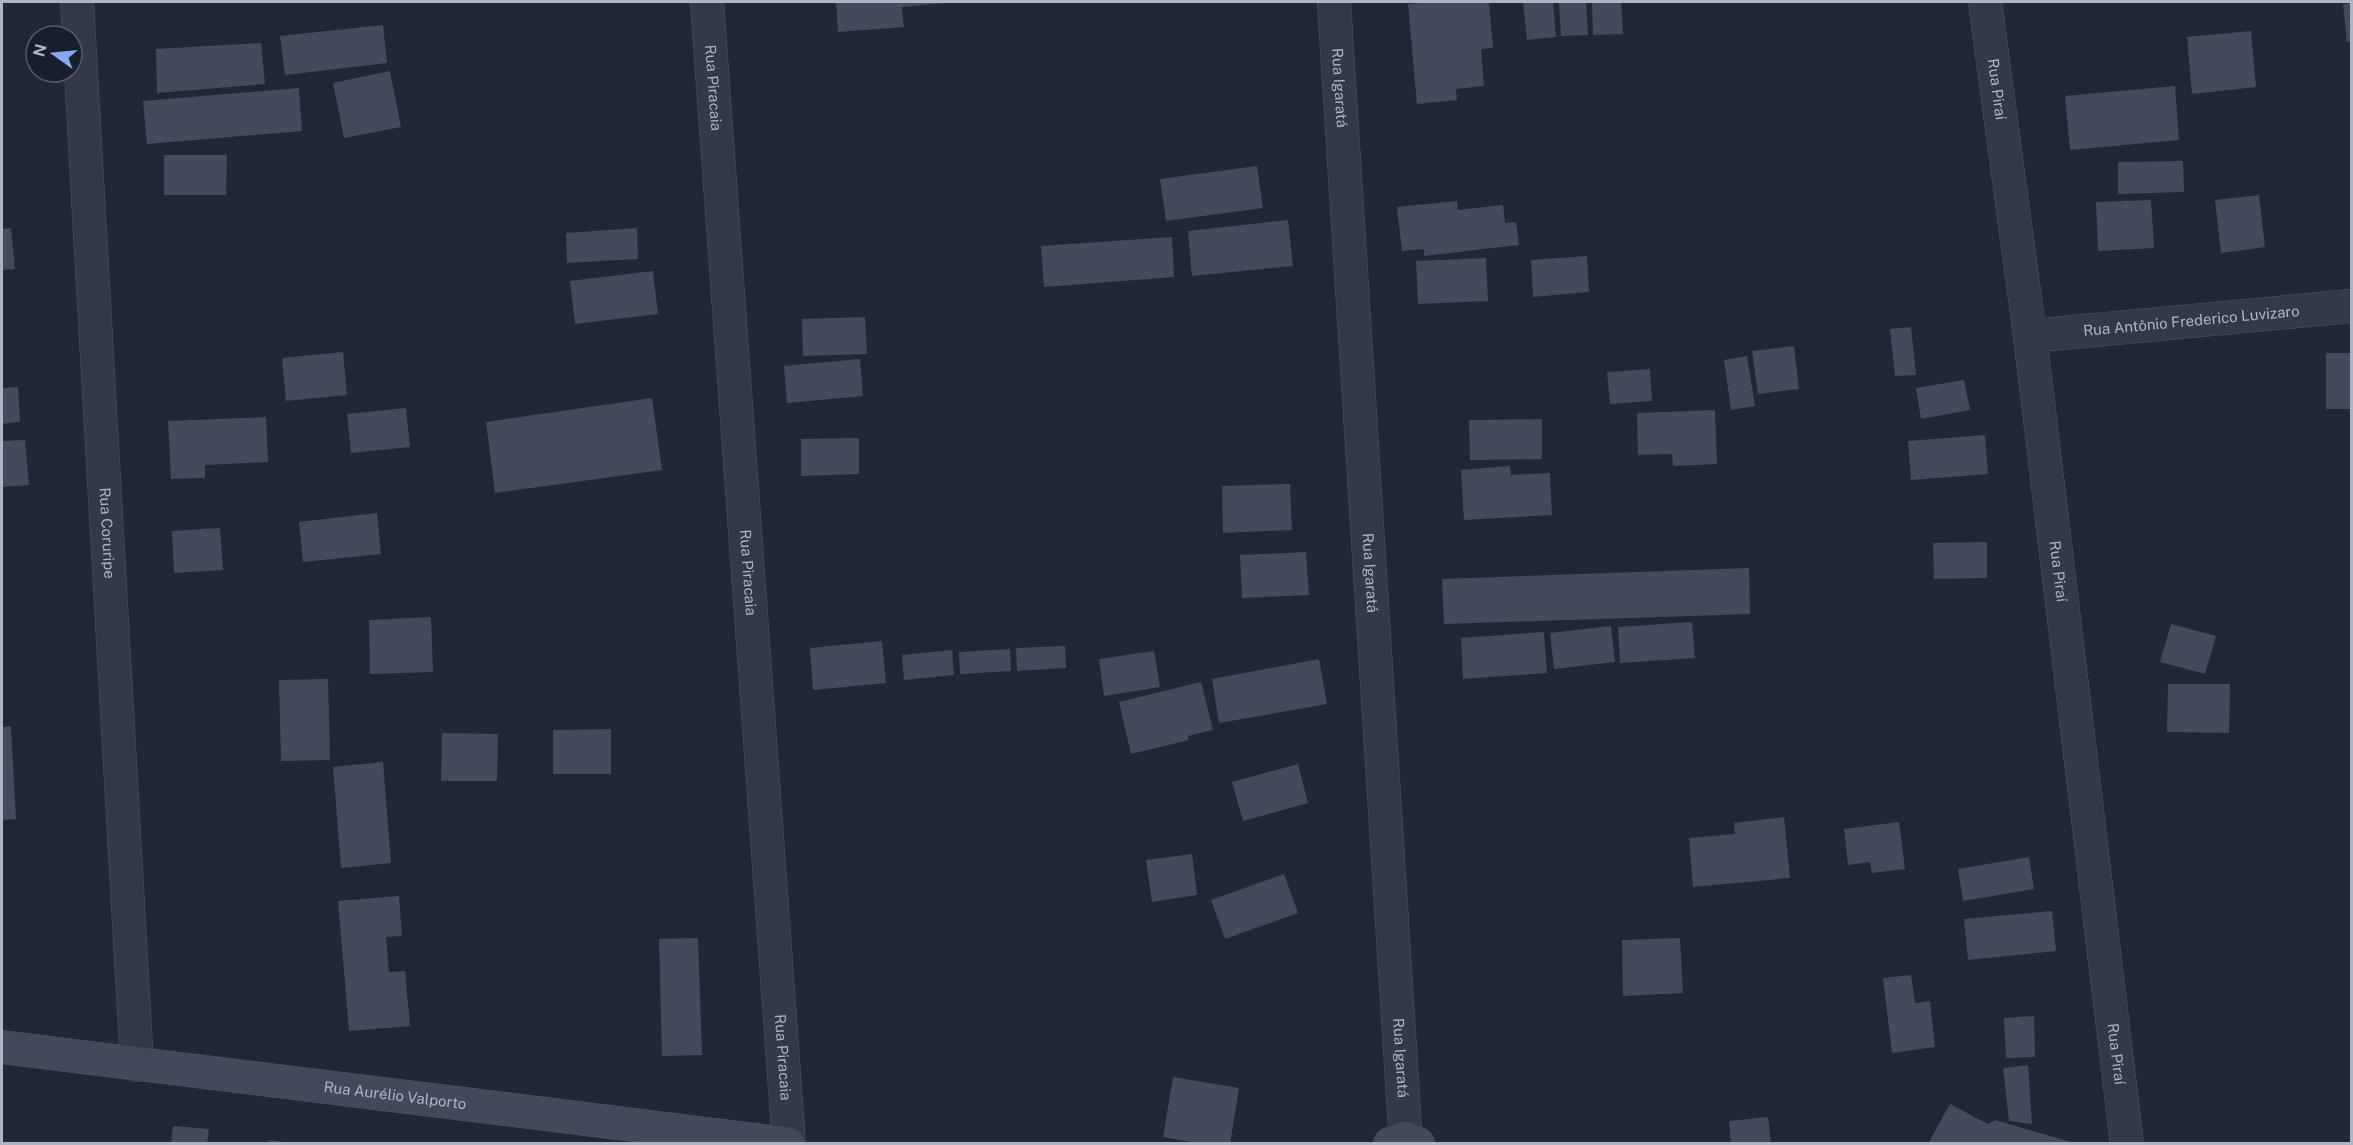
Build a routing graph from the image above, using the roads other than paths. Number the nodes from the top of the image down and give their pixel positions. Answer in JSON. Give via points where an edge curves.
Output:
{"nodes":[{"id":1,"x":77,"y":2,"type":"edge"},
{"id":2,"x":707,"y":2,"type":"edge"},
{"id":3,"x":1334,"y":2,"type":"edge"},
{"id":4,"x":1985,"y":2,"type":"edge"},
{"id":5,"x":2352,"y":306,"type":"edge"},
{"id":6,"x":2030,"y":336,"type":"junction"},
{"id":7,"x":2,"y":1047,"type":"edge"},
{"id":8,"x":137,"y":1065,"type":"junction"},
{"id":9,"x":1405,"y":1142,"type":"edge"},
{"id":10,"x":788,"y":1143,"type":"edge"},
{"id":11,"x":2127,"y":1143,"type":"edge"}],
"edges":[{"from":1,"to":8,"type":"street","name":"Rua Coruripe"},
{"from":2,"to":10,"type":"street","name":"Rua Piracaia"},
{"from":3,"to":9,"type":"street","name":"Rua Igaratá"},
{"from":4,"to":6,"type":"street","name":"Rua Piraí"},
{"from":5,"to":6,"type":"street","name":"Rua Antônio Frederico Luvizaro"},
{"from":6,"to":11,"type":"street","name":"Rua Piraí"},
{"from":7,"to":8,"type":"main road","name":"Rua Aurélio Valporto"},
{"from":8,"to":10,"type":"main road","name":"Rua Aurélio Valporto"}]}
